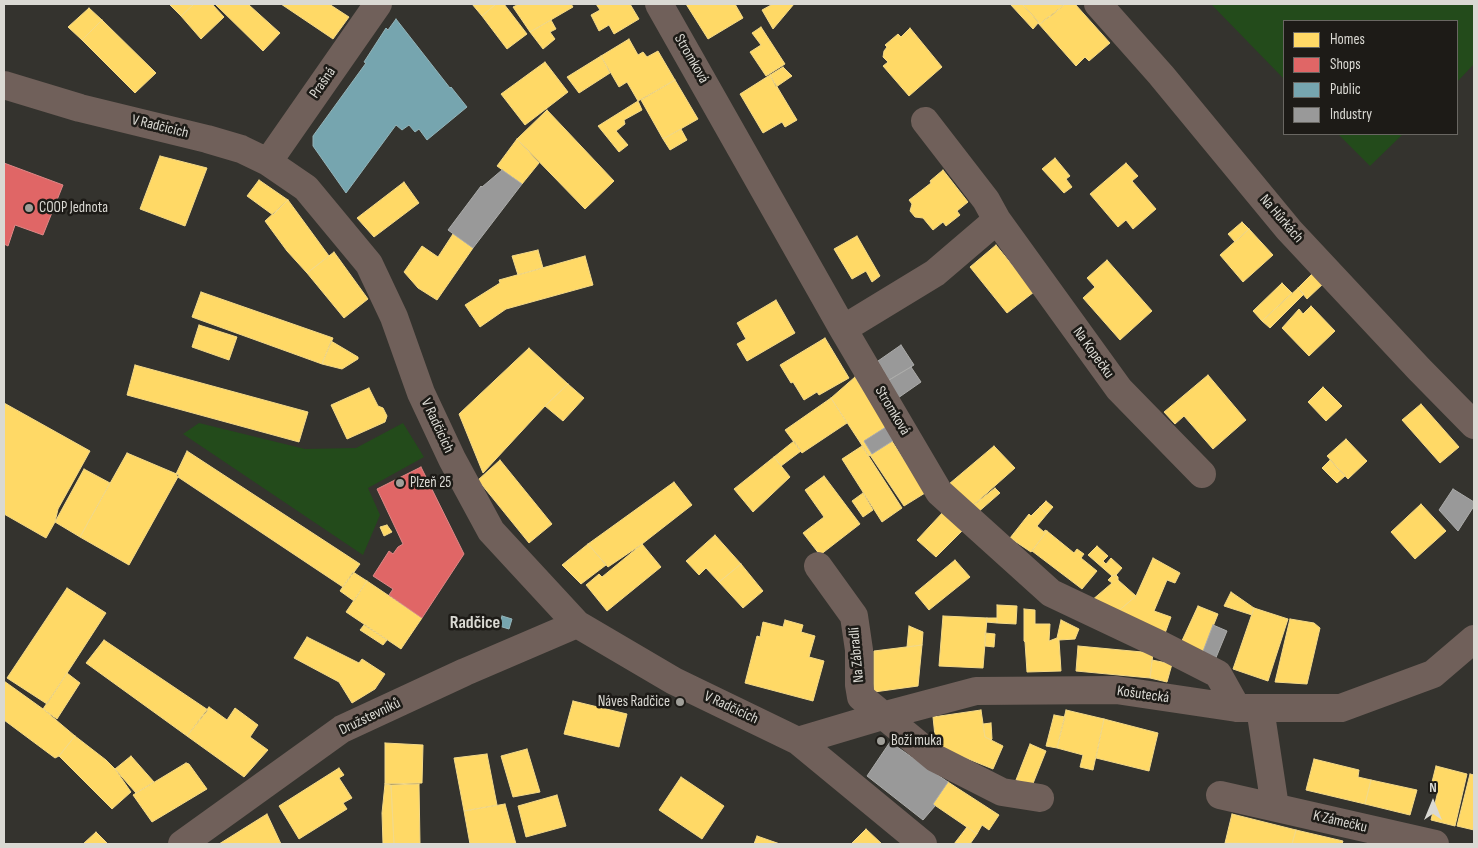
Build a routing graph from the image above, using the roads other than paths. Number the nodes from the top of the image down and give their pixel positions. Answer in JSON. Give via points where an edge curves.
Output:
{"nodes":[{"id":1,"x":378,"y":4,"type":"edge"},
{"id":2,"x":659,"y":4,"type":"edge"},
{"id":3,"x":1098,"y":4,"type":"edge"},
{"id":4,"x":4,"y":85,"type":"edge"},
{"id":5,"x":925,"y":121,"type":"dead end"},
{"id":6,"x":268,"y":162,"type":"junction"},
{"id":7,"x":997,"y":220,"type":"junction"},
{"id":8,"x":844,"y":330,"type":"junction"},
{"id":9,"x":1474,"y":425,"type":"edge"},
{"id":10,"x":1202,"y":474,"type":"dead end"},
{"id":11,"x":818,"y":566,"type":"dead end"},
{"id":12,"x":577,"y":624,"type":"junction"},
{"id":13,"x":1474,"y":639,"type":"edge"},
{"id":14,"x":1248,"y":708,"type":"junction"},
{"id":15,"x":882,"y":716,"type":"junction"},
{"id":16,"x":798,"y":741,"type":"junction"},
{"id":17,"x":1220,"y":795,"type":"dead end"},
{"id":18,"x":1040,"y":798,"type":"dead end"},
{"id":19,"x":1275,"y":807,"type":"junction"},
{"id":20,"x":182,"y":844,"type":"edge"},
{"id":21,"x":923,"y":844,"type":"edge"},
{"id":22,"x":1435,"y":844,"type":"edge"}],
"edges":[{"from":1,"to":6,"type":"street","name":"Prašná"},
{"from":2,"to":8,"type":"street","name":"Stromková"},
{"from":3,"to":9,"type":"street","name":"Na Hůrkách","via":[[1289,230]]},
{"from":4,"to":6,"type":"street","name":"V Radčicích","via":[[80,108],[207,139]]},
{"from":5,"to":7,"type":"street","name":"Na Kopečku","via":[[986,200]]},
{"from":6,"to":12,"type":"street","name":"V Radčicích","via":[[306,188],[369,264],[394,316],[421,393],[491,531]]},
{"from":7,"to":8,"type":"street","via":[[935,273]]},
{"from":7,"to":10,"type":"street","name":"Na Kopečku","via":[[1119,389]]},
{"from":8,"to":14,"type":"street","name":"Stromková","via":[[939,492],[1051,593],[1218,674]]},
{"from":11,"to":15,"type":"street","name":"Na Zábradlí","via":[[854,616],[861,697]]},
{"from":12,"to":16,"type":"street","name":"V Radčicích","via":[[674,681]]},
{"from":12,"to":20,"type":"street","name":"Družstevníků","via":[[342,729]]},
{"from":13,"to":14,"type":"street","name":"Košutecká","via":[[1433,674],[1341,708]]},
{"from":14,"to":15,"type":"street","name":"Košutecká","via":[[1116,690],[976,691]]},
{"from":14,"to":19,"type":"street"},
{"from":15,"to":16,"type":"street","name":"Košutecká"},
{"from":15,"to":18,"type":"street","name":"Na Zábradlí","via":[[934,758],[1002,792]]},
{"from":16,"to":21,"type":"street","name":"V Radčicích"},
{"from":17,"to":19,"type":"street","name":"K Zámečku"},
{"from":19,"to":22,"type":"street","name":"K Zámečku"}]}
